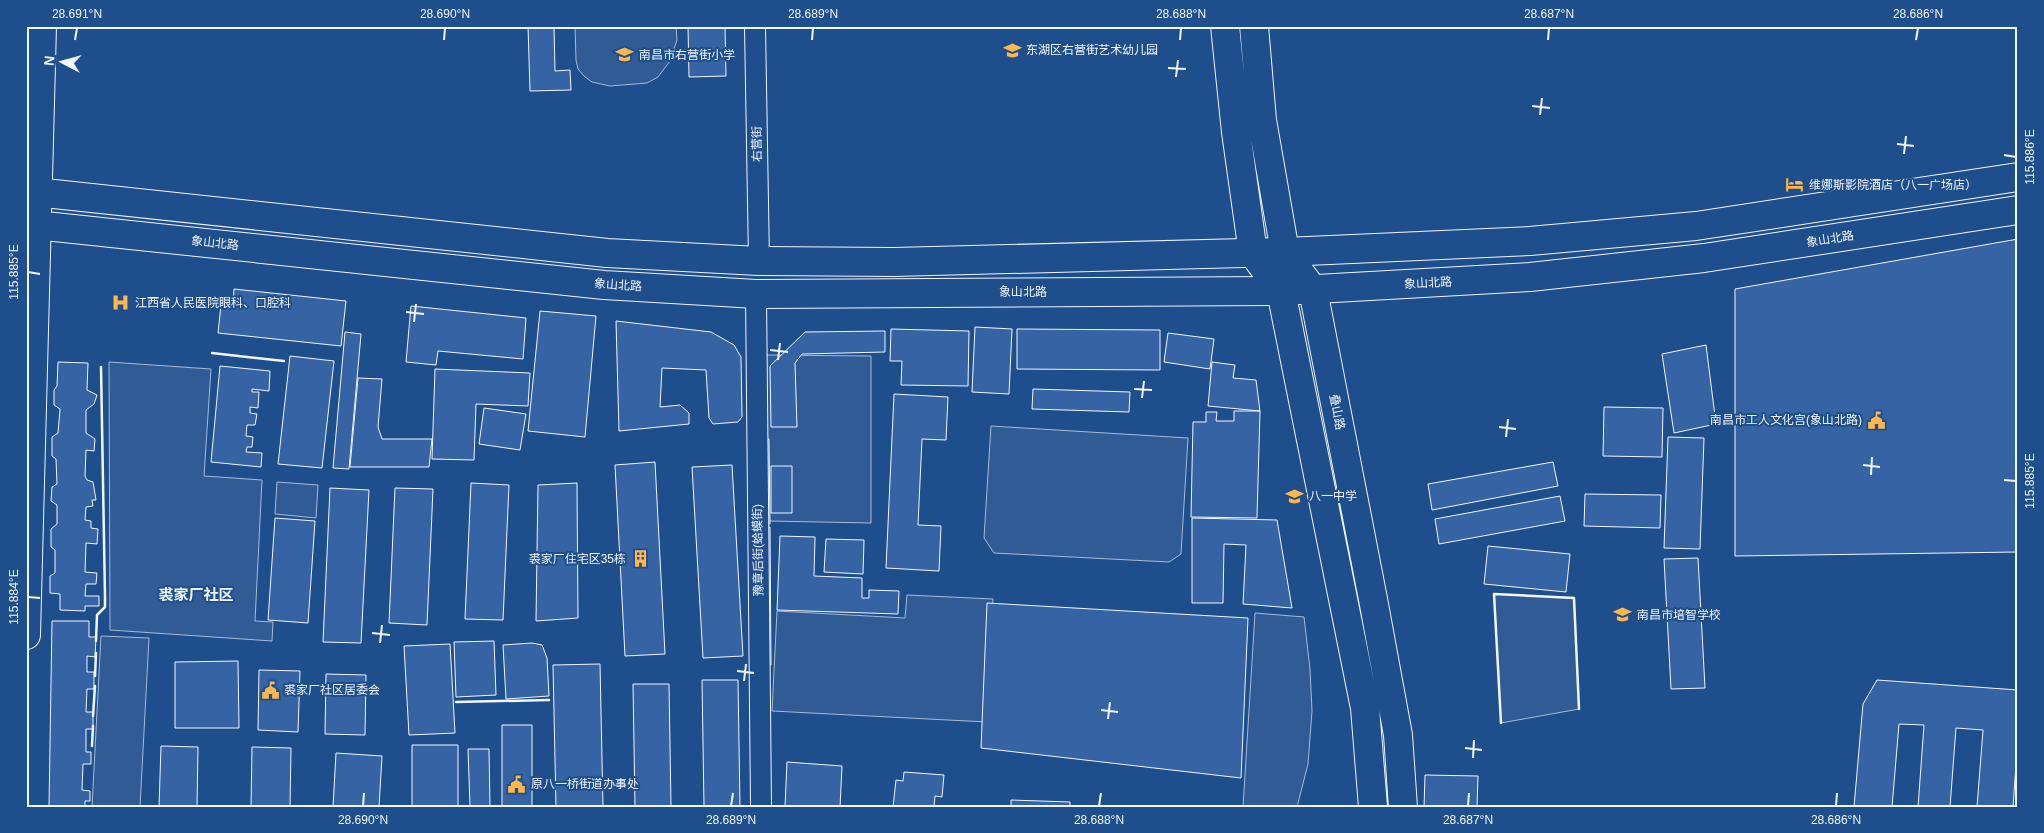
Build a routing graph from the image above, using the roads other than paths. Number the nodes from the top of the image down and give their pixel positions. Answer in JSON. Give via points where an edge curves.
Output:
{"nodes":[{"id":1,"x":42,"y":26,"type":"edge"},
{"id":2,"x":755,"y":26,"type":"edge"},
{"id":3,"x":1225,"y":26,"type":"edge"},
{"id":4,"x":1254,"y":26,"type":"edge"},
{"id":5,"x":2018,"y":177,"type":"edge"},
{"id":6,"x":32,"y":191,"type":"edge"},
{"id":7,"x":2018,"y":210,"type":"edge"},
{"id":8,"x":32,"y":224,"type":"edge"},
{"id":9,"x":1285,"y":252,"type":"junction"},
{"id":10,"x":1253,"y":253,"type":"junction"},
{"id":11,"x":759,"y":261,"type":"junction"},
{"id":12,"x":1313,"y":290,"type":"junction"},
{"id":13,"x":1281,"y":291,"type":"junction"},
{"id":14,"x":756,"y":294,"type":"junction"},
{"id":15,"x":26,"y":634,"type":"edge"},
{"id":16,"x":761,"y":807,"type":"edge"},
{"id":17,"x":1373,"y":807,"type":"edge"},
{"id":18,"x":1403,"y":807,"type":"edge"}],
"edges":[{"from":1,"to":6,"type":"main road"},
{"from":2,"to":11,"type":"street","name":"右营街"},
{"from":3,"to":10,"type":"main road"},
{"from":4,"to":9,"type":"main road","name":"叠山路","via":[[1262,120]]},
{"from":5,"to":9,"type":"main road","via":[[1696,226],[1530,241]]},
{"from":6,"to":8,"type":"main road"},
{"from":6,"to":11,"type":"main road","via":[[608,253]]},
{"from":7,"to":12,"type":"main road","name":"象山北路","via":[[1704,258],[1530,277]]},
{"from":8,"to":14,"type":"main road","name":"象山北路","via":[[604,285]]},
{"from":8,"to":15,"type":"main road"},
{"from":9,"to":10,"type":"main road"},
{"from":9,"to":12,"type":"main road","name":"叠山路"},
{"from":10,"to":11,"type":"main road","via":[[894,262]]},
{"from":10,"to":13,"type":"main road"},
{"from":12,"to":13,"type":"main road","name":"象山北路"},
{"from":12,"to":18,"type":"main road","name":"叠山路","via":[[1398,735]]},
{"from":13,"to":14,"type":"main road","name":"象山北路"},
{"from":13,"to":17,"type":"main road","via":[[1365,708]]},
{"from":14,"to":16,"type":"street","name":"豫章后街(蛤蟆街)"}]}
